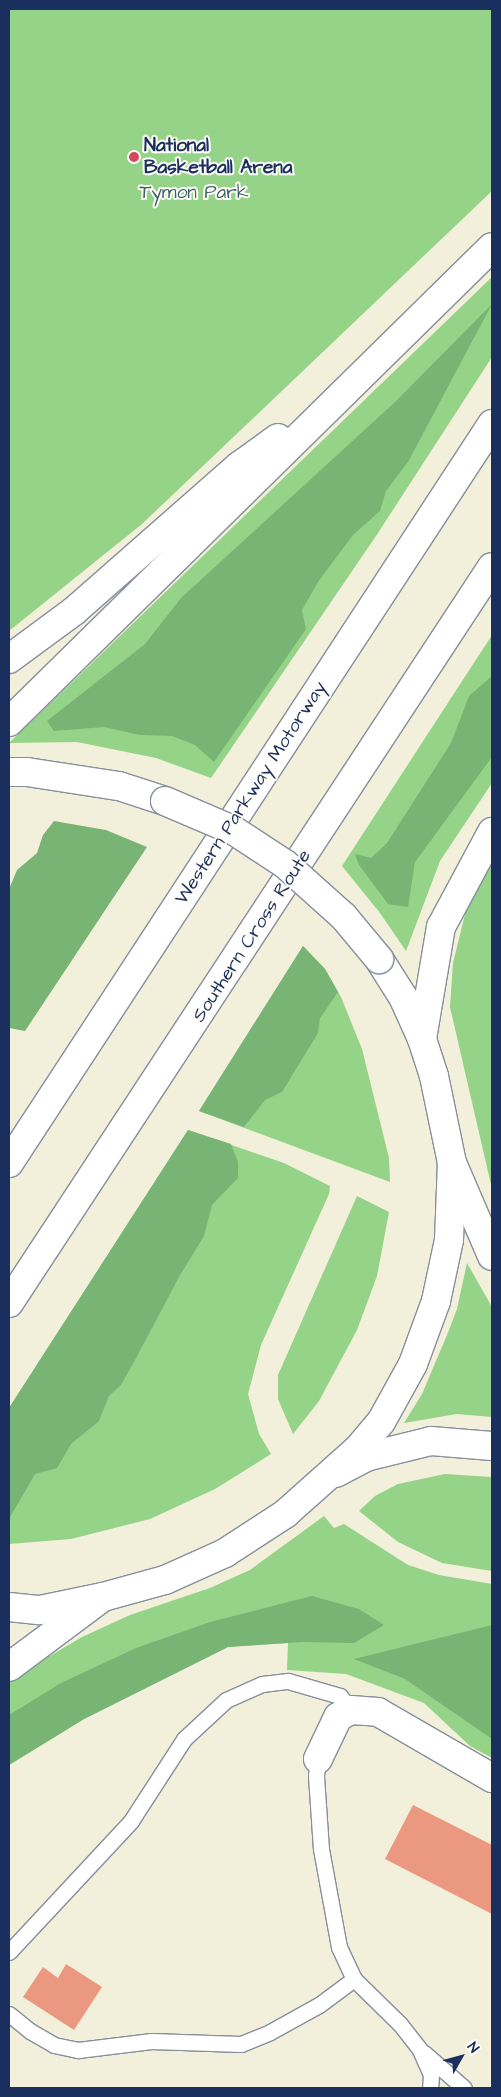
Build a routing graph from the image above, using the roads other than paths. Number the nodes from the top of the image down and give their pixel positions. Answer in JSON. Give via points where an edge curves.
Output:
{"nodes":[{"id":1,"x":492,"y":247,"type":"edge"},
{"id":2,"x":355,"y":382,"type":"junction"},
{"id":3,"x":492,"y":424,"type":"edge"},
{"id":4,"x":492,"y":567,"type":"edge"},
{"id":5,"x":9,"y":659,"type":"edge"},
{"id":6,"x":9,"y":722,"type":"edge"},
{"id":7,"x":9,"y":772,"type":"edge"},
{"id":8,"x":492,"y":832,"type":"edge"},
{"id":9,"x":422,"y":1039,"type":"junction"},
{"id":10,"x":9,"y":1163,"type":"edge"},
{"id":11,"x":452,"y":1163,"type":"junction"},
{"id":12,"x":492,"y":1256,"type":"edge"},
{"id":13,"x":9,"y":1303,"type":"edge"},
{"id":14,"x":492,"y":1446,"type":"edge"},
{"id":15,"x":328,"y":1477,"type":"junction"},
{"id":16,"x":103,"y":1597,"type":"junction"},
{"id":17,"x":9,"y":1607,"type":"edge"},
{"id":18,"x":9,"y":1667,"type":"edge"},
{"id":19,"x":351,"y":1710,"type":"junction"},
{"id":20,"x":318,"y":1759,"type":"joint"},
{"id":21,"x":492,"y":1778,"type":"edge"},
{"id":22,"x":9,"y":1952,"type":"edge"},
{"id":23,"x":354,"y":1979,"type":"junction"},
{"id":24,"x":9,"y":2014,"type":"edge"},
{"id":25,"x":420,"y":2050,"type":"junction"},
{"id":26,"x":430,"y":2088,"type":"edge"},
{"id":27,"x":464,"y":2088,"type":"edge"}],
"edges":[{"from":1,"to":2,"type":"main road"},
{"from":2,"to":5,"type":"main road","via":[[240,466],[74,611]]},
{"from":2,"to":6,"type":"main road"},
{"from":3,"to":10,"type":"main road","name":"Western Parkway Motorway"},
{"from":4,"to":13,"type":"main road","name":"Southern Cross Route"},
{"from":7,"to":9,"type":"main road","bridge":true,"via":[[119,786],[165,801],[233,830],[284,864],[344,916],[379,959],[403,997]]},
{"from":8,"to":9,"type":"main road","via":[[441,927]]},
{"from":9,"to":11,"type":"main road","via":[[434,1076]]},
{"from":11,"to":12,"type":"main road"},
{"from":11,"to":15,"type":"main road","via":[[449,1240],[436,1301],[413,1364],[380,1422],[358,1449]]},
{"from":14,"to":15,"type":"main road","via":[[431,1441],[401,1446],[366,1457]]},
{"from":15,"to":16,"type":"main road","via":[[285,1514],[225,1553],[165,1580]]},
{"from":16,"to":17,"type":"main road","via":[[40,1610]]},
{"from":16,"to":18,"type":"main road"},
{"from":19,"to":20,"type":"main road","via":[[338,1717]]},
{"from":19,"to":21,"type":"main road","via":[[378,1712]]},
{"from":19,"to":22,"type":"lane","via":[[340,1696],[288,1681],[262,1684],[226,1700],[184,1739],[131,1821]]},
{"from":20,"to":23,"type":"lane","via":[[316,1776],[322,1849],[338,1946]]},
{"from":23,"to":24,"type":"lane","via":[[311,2010],[241,2044],[151,2041],[78,2050],[54,2045],[30,2032]]},
{"from":23,"to":25,"type":"lane","via":[[400,2024]]},
{"from":25,"to":26,"type":"lane","via":[[431,2075]]},
{"from":25,"to":27,"type":"lane"}]}
